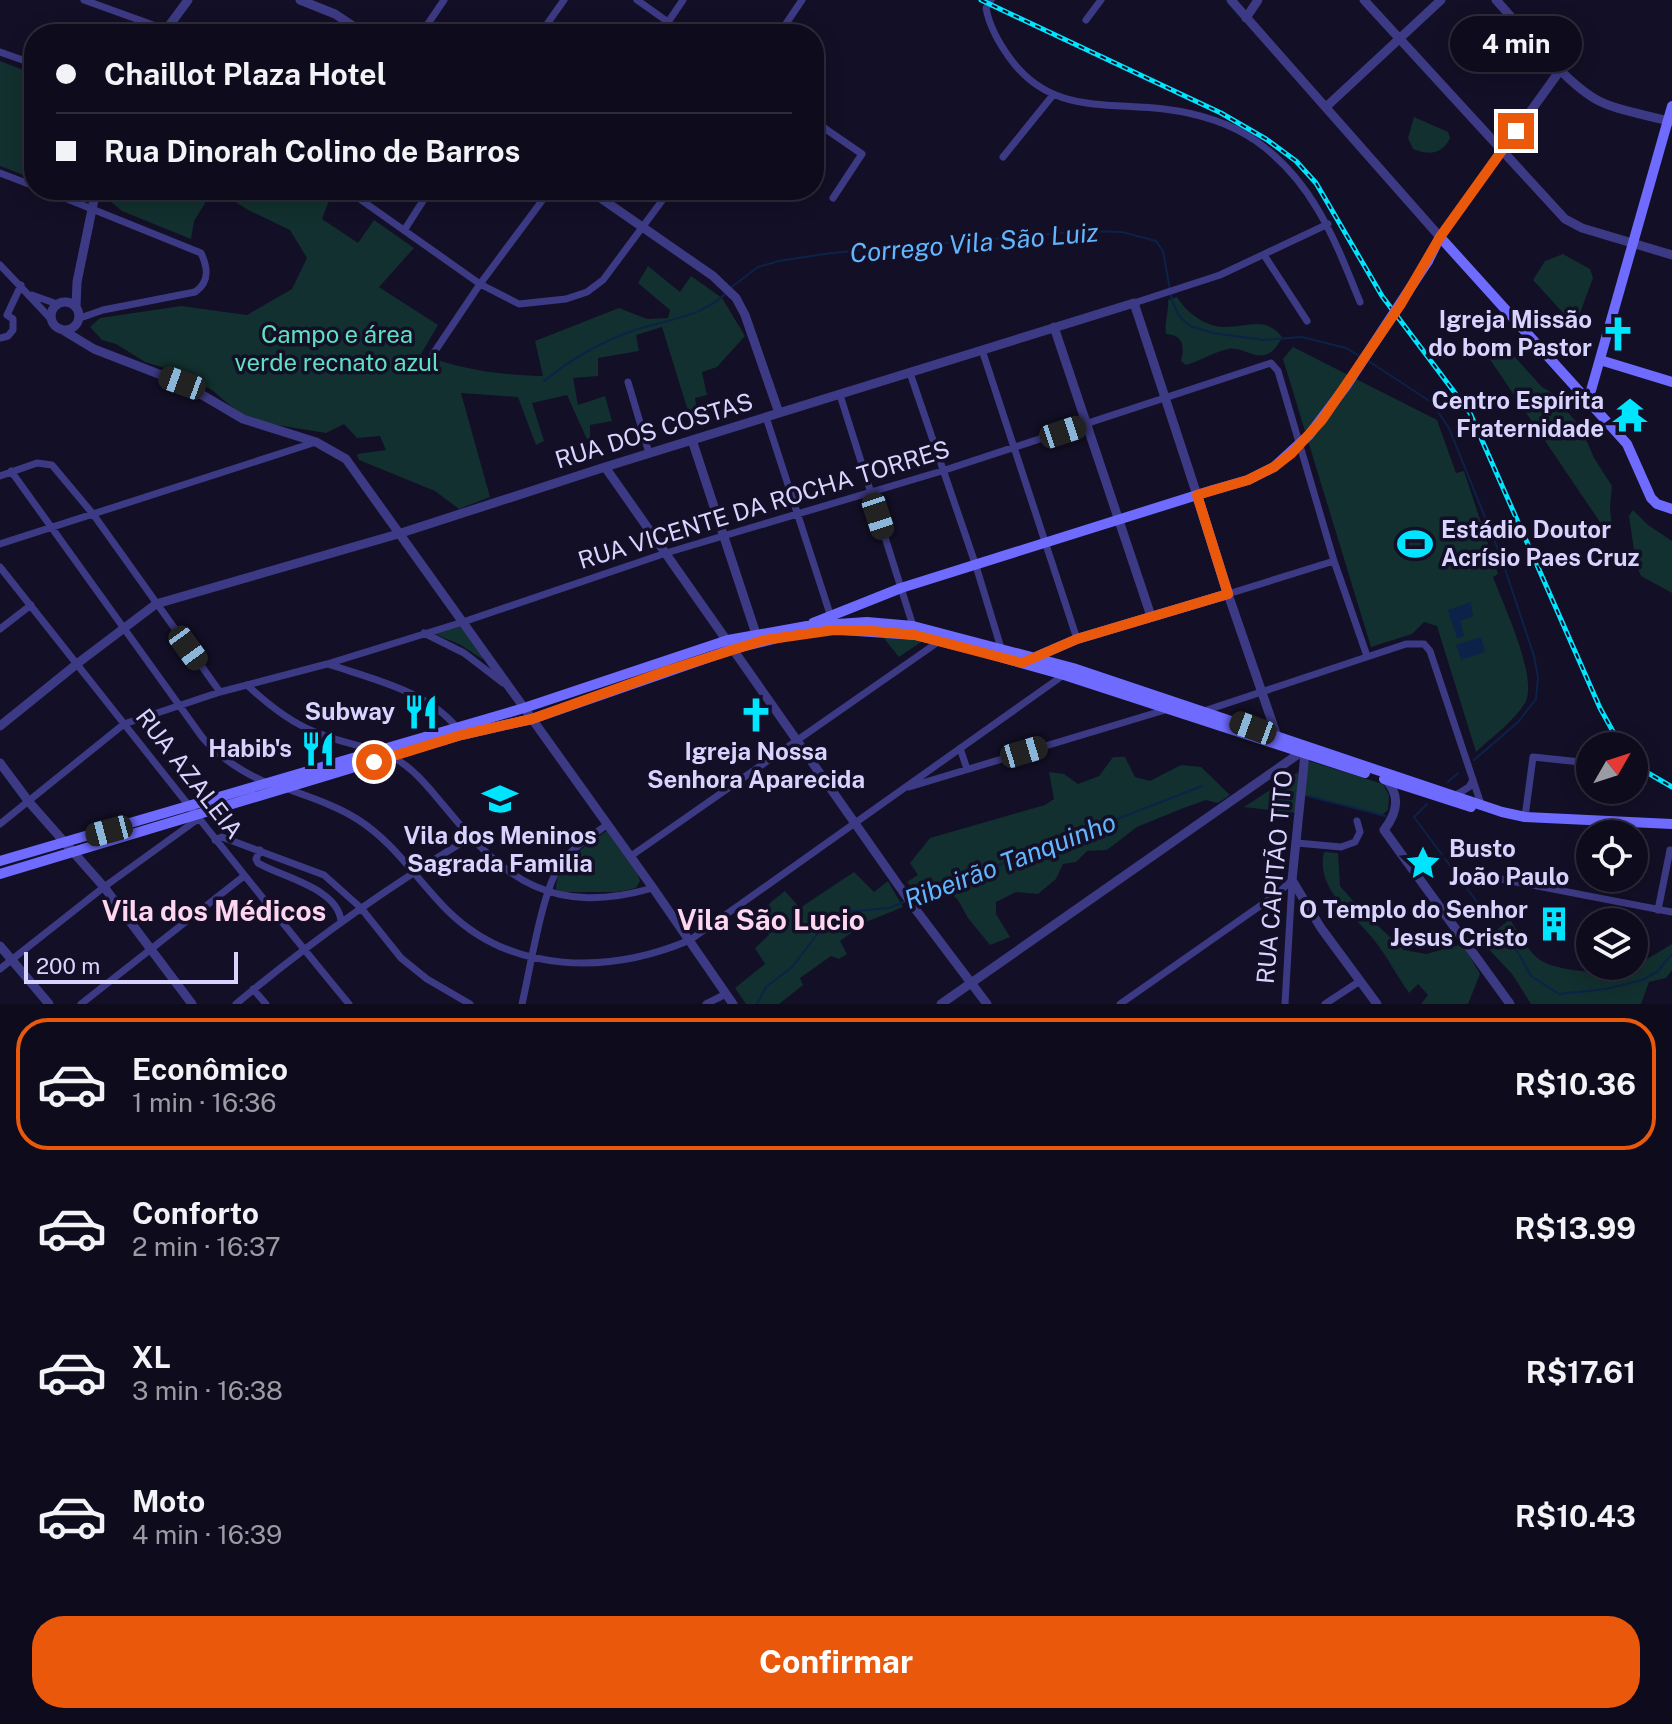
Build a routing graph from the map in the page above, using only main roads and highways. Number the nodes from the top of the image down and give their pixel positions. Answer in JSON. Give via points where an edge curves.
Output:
{"nodes":[{"id":1,"x":1672,"y":106,"type":"edge"},
{"id":2,"x":1670,"y":121,"type":"edge"},
{"id":3,"x":1600,"y":360,"type":"junction"},
{"id":4,"x":1672,"y":382,"type":"edge"},
{"id":5,"x":1588,"y":401,"type":"junction"},
{"id":6,"x":1197,"y":495,"type":"junction"},
{"id":7,"x":1672,"y":509,"type":"edge"},
{"id":8,"x":807,"y":626,"type":"junction"},
{"id":9,"x":914,"y":630,"type":"junction"},
{"id":10,"x":944,"y":638,"type":"junction"},
{"id":11,"x":730,"y":645,"type":"junction"},
{"id":12,"x":1027,"y":661,"type":"junction"},
{"id":13,"x":1144,"y":697,"type":"junction"},
{"id":14,"x":459,"y":730,"type":"junction"},
{"id":15,"x":1279,"y":741,"type":"junction"},
{"id":16,"x":1302,"y":749,"type":"junction"},
{"id":17,"x":1454,"y":797,"type":"junction"},
{"id":18,"x":193,"y":814,"type":"junction"},
{"id":19,"x":1672,"y":824,"type":"edge"},
{"id":20,"x":0,"y":861,"type":"edge"},
{"id":21,"x":0,"y":874,"type":"edge"}],
"edges":[{"from":1,"to":2,"type":"main road"},
{"from":2,"to":3,"type":"main road"},
{"from":3,"to":4,"type":"main road"},
{"from":3,"to":5,"type":"main road"},
{"from":5,"to":6,"type":"main road","bridge":true,"via":[[1440,237],[1309,435],[1274,467]]},
{"from":5,"to":7,"type":"main road","via":[[1627,444],[1651,498]]},
{"from":6,"to":8,"type":"main road","via":[[901,588]]},
{"from":6,"to":12,"type":"main road","via":[[1228,594],[1077,639]]},
{"from":8,"to":9,"type":"main road","via":[[867,622]]},
{"from":8,"to":11,"type":"main road","via":[[756,634]]},
{"from":9,"to":10,"type":"main road"},
{"from":9,"to":11,"type":"main road","via":[[834,630]]},
{"from":10,"to":12,"type":"main road"},
{"from":10,"to":12,"type":"main road","via":[[1001,648]]},
{"from":11,"to":14,"type":"main road"},
{"from":11,"to":14,"type":"main road","via":[[532,719]]},
{"from":12,"to":13,"type":"main road"},
{"from":13,"to":15,"type":"main road","via":[[1203,711]]},
{"from":13,"to":15,"type":"main road","via":[[1167,709]]},
{"from":14,"to":18,"type":"main road","via":[[394,757]]},
{"from":14,"to":18,"type":"main road","via":[[267,783]]},
{"from":15,"to":16,"type":"main road"},
{"from":16,"to":17,"type":"main road"},
{"from":16,"to":17,"type":"main road","via":[[1386,780]]},
{"from":17,"to":19,"type":"main road","via":[[1525,817]]},
{"from":18,"to":20,"type":"main road"},
{"from":18,"to":21,"type":"main road"}]}
